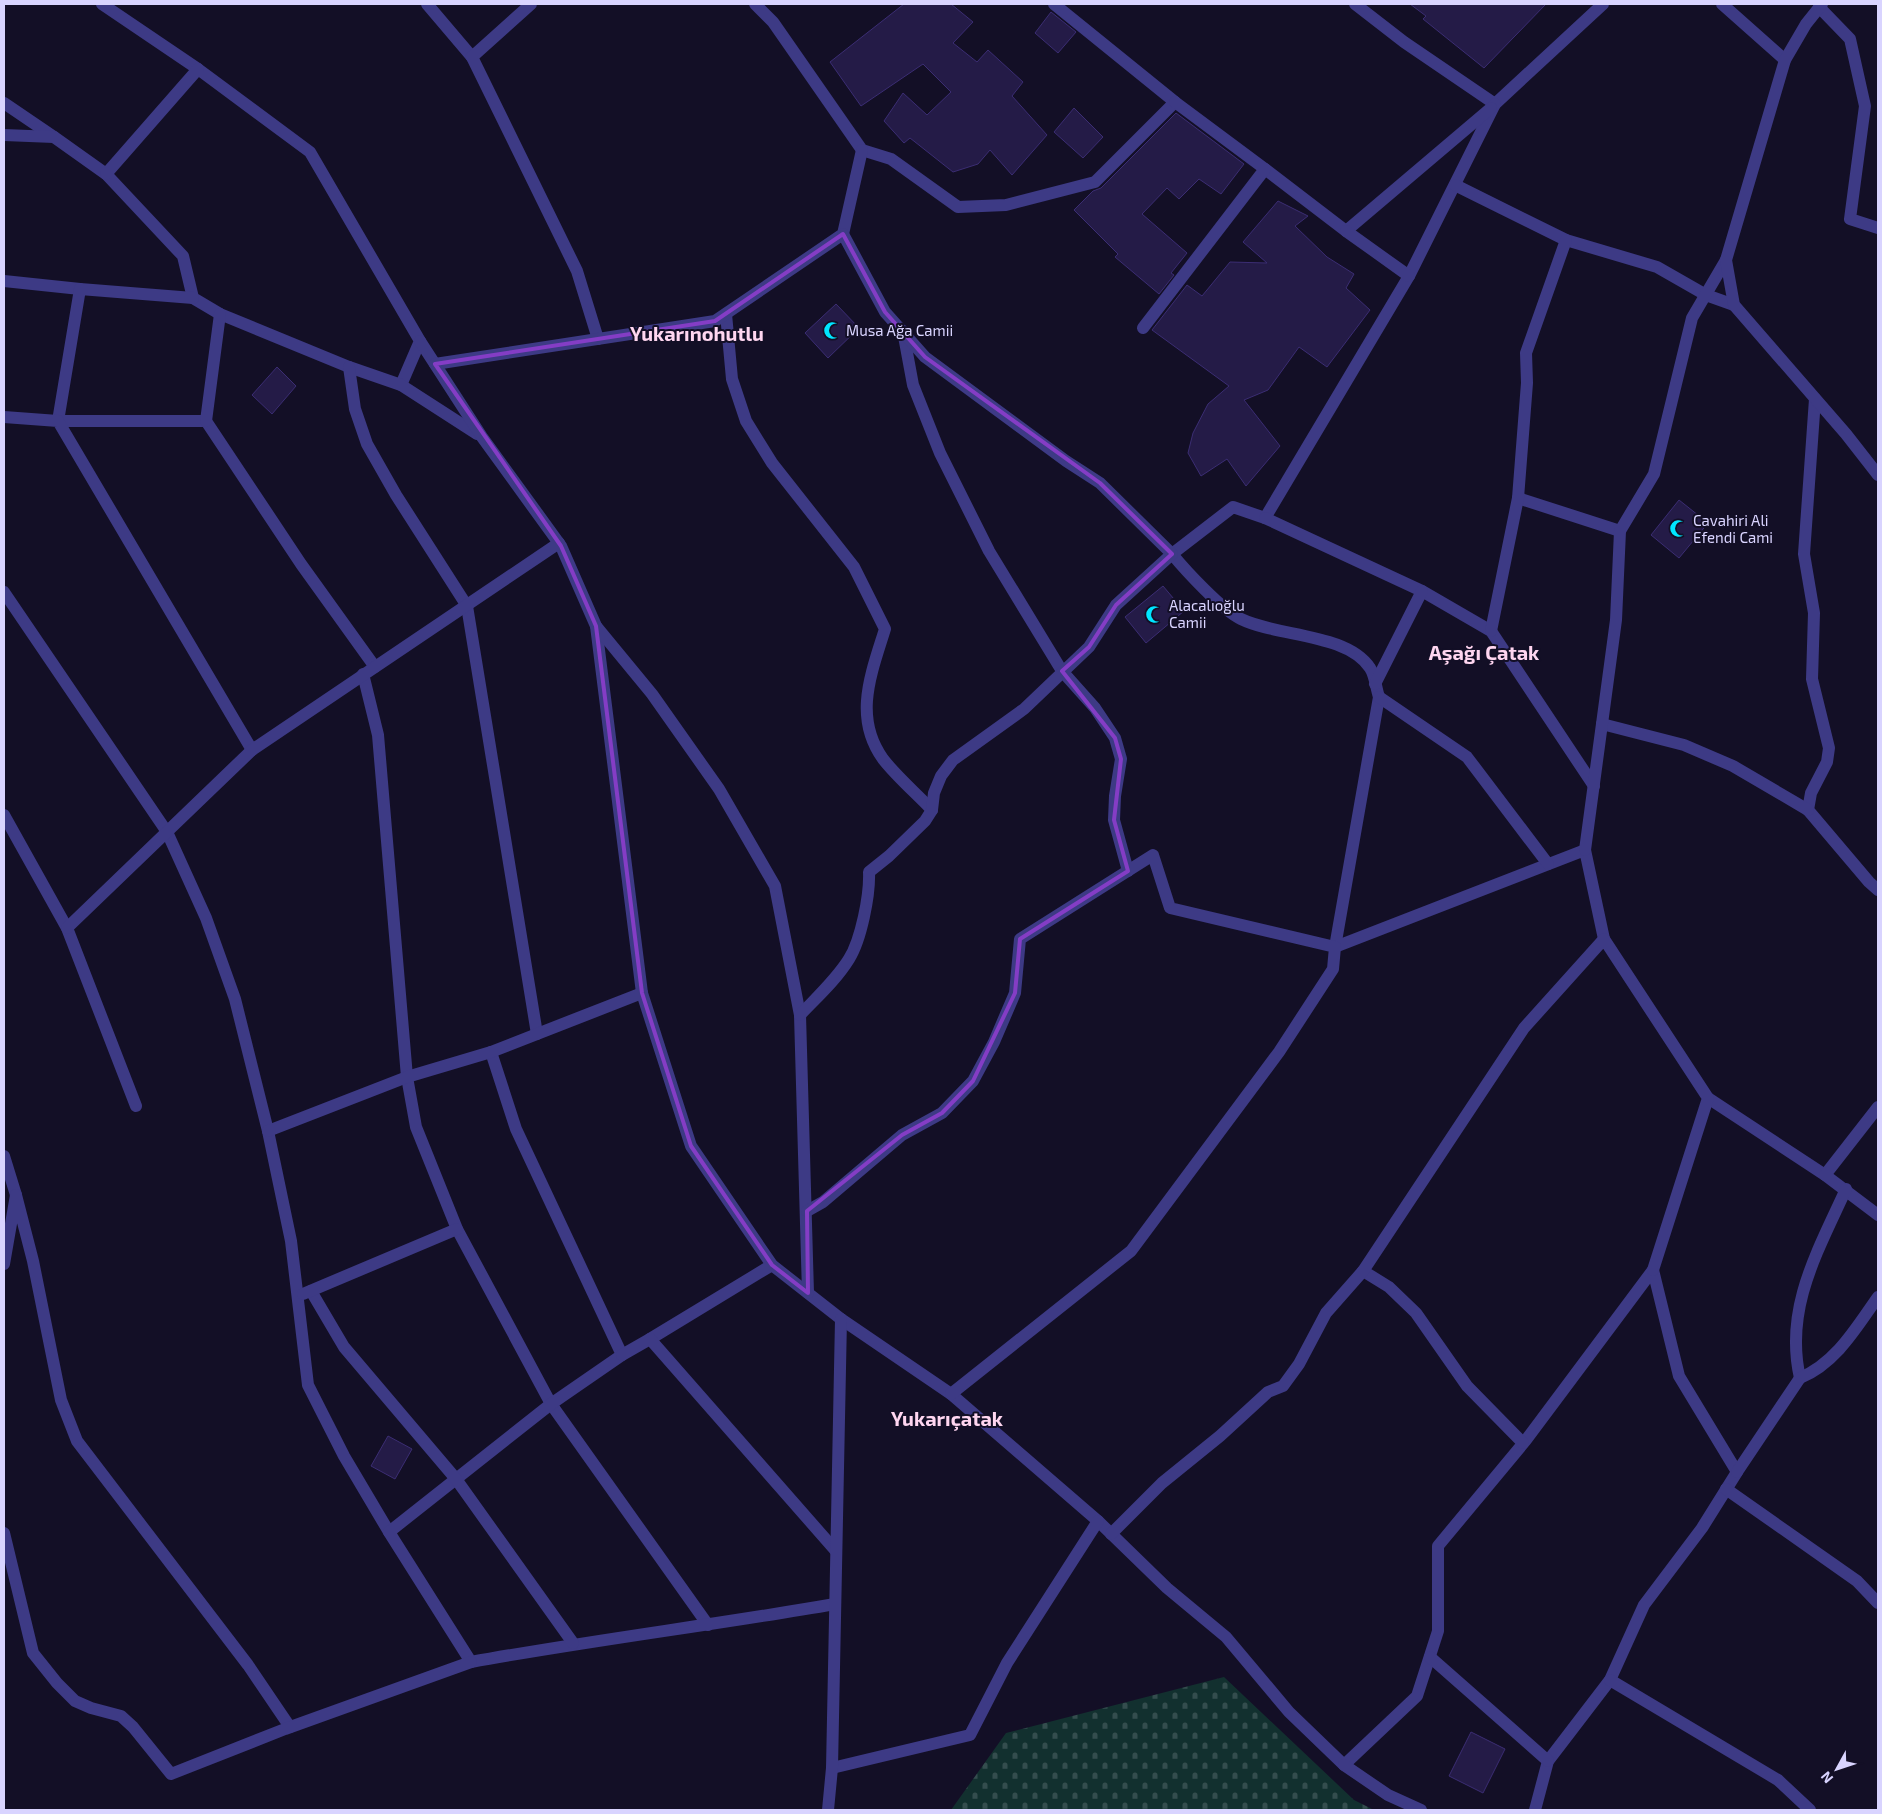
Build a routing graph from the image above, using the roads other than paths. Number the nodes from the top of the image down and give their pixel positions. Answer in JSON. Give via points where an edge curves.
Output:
{"nodes":[{"id":1,"x":102,"y":4,"type":"edge"},
{"id":2,"x":428,"y":4,"type":"edge"},
{"id":3,"x":531,"y":4,"type":"edge"},
{"id":4,"x":755,"y":4,"type":"edge"},
{"id":5,"x":1054,"y":4,"type":"edge"},
{"id":6,"x":1355,"y":4,"type":"edge"},
{"id":7,"x":1603,"y":4,"type":"edge"},
{"id":8,"x":1722,"y":4,"type":"edge"},
{"id":9,"x":1820,"y":6,"type":"edge"},
{"id":10,"x":472,"y":57,"type":"junction"},
{"id":11,"x":1785,"y":60,"type":"junction"},
{"id":12,"x":198,"y":69,"type":"junction"},
{"id":13,"x":1175,"y":102,"type":"junction"},
{"id":14,"x":4,"y":103,"type":"edge"},
{"id":15,"x":1495,"y":104,"type":"junction"},
{"id":16,"x":4,"y":135,"type":"edge"},
{"id":17,"x":54,"y":137,"type":"junction"},
{"id":18,"x":862,"y":150,"type":"junction"},
{"id":19,"x":1265,"y":169,"type":"junction"},
{"id":20,"x":106,"y":174,"type":"junction"},
{"id":21,"x":1455,"y":185,"type":"junction"},
{"id":22,"x":1878,"y":228,"type":"edge"},
{"id":23,"x":1346,"y":231,"type":"junction"},
{"id":24,"x":843,"y":234,"type":"junction"},
{"id":25,"x":1566,"y":240,"type":"junction"},
{"id":26,"x":1726,"y":260,"type":"junction"},
{"id":27,"x":1409,"y":276,"type":"junction"},
{"id":28,"x":4,"y":281,"type":"edge"},
{"id":29,"x":80,"y":289,"type":"junction"},
{"id":30,"x":1706,"y":295,"type":"junction"},
{"id":31,"x":193,"y":298,"type":"junction"},
{"id":32,"x":1734,"y":305,"type":"junction"},
{"id":33,"x":220,"y":314,"type":"junction"},
{"id":34,"x":726,"y":314,"type":"junction"},
{"id":35,"x":1143,"y":328,"type":"dead end"},
{"id":36,"x":903,"y":331,"type":"junction"},
{"id":37,"x":598,"y":340,"type":"junction"},
{"id":38,"x":420,"y":341,"type":"junction"},
{"id":39,"x":435,"y":364,"type":"junction"},
{"id":40,"x":349,"y":368,"type":"junction"},
{"id":41,"x":401,"y":385,"type":"junction"},
{"id":42,"x":1816,"y":399,"type":"junction"},
{"id":43,"x":4,"y":417,"type":"edge"},
{"id":44,"x":58,"y":421,"type":"junction"},
{"id":45,"x":206,"y":421,"type":"junction"},
{"id":46,"x":482,"y":437,"type":"junction"},
{"id":47,"x":1878,"y":475,"type":"edge"},
{"id":48,"x":1518,"y":498,"type":"junction"},
{"id":49,"x":1265,"y":518,"type":"junction"},
{"id":50,"x":1620,"y":531,"type":"junction"},
{"id":51,"x":559,"y":543,"type":"junction"},
{"id":52,"x":1172,"y":554,"type":"junction"},
{"id":53,"x":1422,"y":591,"type":"junction"},
{"id":54,"x":4,"y":592,"type":"edge"},
{"id":55,"x":468,"y":606,"type":"junction"},
{"id":56,"x":596,"y":626,"type":"junction"},
{"id":57,"x":1491,"y":631,"type":"junction"},
{"id":58,"x":375,"y":667,"type":"junction"},
{"id":59,"x":1062,"y":671,"type":"junction"},
{"id":60,"x":364,"y":674,"type":"junction"},
{"id":61,"x":1375,"y":684,"type":"junction"},
{"id":62,"x":1379,"y":697,"type":"junction"},
{"id":63,"x":1602,"y":724,"type":"junction"},
{"id":64,"x":252,"y":750,"type":"junction"},
{"id":65,"x":1594,"y":786,"type":"junction"},
{"id":66,"x":932,"y":810,"type":"junction"},
{"id":67,"x":1808,"y":810,"type":"junction"},
{"id":68,"x":4,"y":815,"type":"edge"},
{"id":69,"x":168,"y":832,"type":"junction"},
{"id":70,"x":1585,"y":850,"type":"junction"},
{"id":71,"x":1548,"y":864,"type":"junction"},
{"id":72,"x":1128,"y":871,"type":"junction"},
{"id":73,"x":1878,"y":890,"type":"edge"},
{"id":74,"x":67,"y":928,"type":"junction"},
{"id":75,"x":1604,"y":939,"type":"junction"},
{"id":76,"x":1335,"y":947,"type":"junction"},
{"id":77,"x":642,"y":993,"type":"junction"},
{"id":78,"x":800,"y":1015,"type":"junction"},
{"id":79,"x":537,"y":1034,"type":"junction"},
{"id":80,"x":491,"y":1052,"type":"junction"},
{"id":81,"x":407,"y":1077,"type":"junction"},
{"id":82,"x":1708,"y":1098,"type":"junction"},
{"id":83,"x":136,"y":1106,"type":"dead end"},
{"id":84,"x":1878,"y":1107,"type":"edge"},
{"id":85,"x":268,"y":1131,"type":"junction"},
{"id":86,"x":4,"y":1156,"type":"edge"},
{"id":87,"x":1825,"y":1175,"type":"junction"},
{"id":88,"x":1846,"y":1189,"type":"junction"},
{"id":89,"x":16,"y":1195,"type":"junction"},
{"id":90,"x":807,"y":1212,"type":"junction"},
{"id":91,"x":1878,"y":1216,"type":"edge"},
{"id":92,"x":457,"y":1229,"type":"junction"},
{"id":93,"x":4,"y":1264,"type":"edge"},
{"id":94,"x":772,"y":1265,"type":"junction"},
{"id":95,"x":1653,"y":1270,"type":"junction"},
{"id":96,"x":1363,"y":1271,"type":"junction"},
{"id":97,"x":808,"y":1293,"type":"junction"},
{"id":98,"x":305,"y":1294,"type":"junction"},
{"id":99,"x":1878,"y":1297,"type":"edge"},
{"id":100,"x":841,"y":1319,"type":"junction"},
{"id":101,"x":650,"y":1339,"type":"junction"},
{"id":102,"x":622,"y":1355,"type":"junction"},
{"id":103,"x":1800,"y":1378,"type":"junction"},
{"id":104,"x":951,"y":1394,"type":"junction"},
{"id":105,"x":551,"y":1404,"type":"junction"},
{"id":106,"x":1523,"y":1443,"type":"junction"},
{"id":107,"x":1737,"y":1472,"type":"junction"},
{"id":108,"x":456,"y":1479,"type":"junction"},
{"id":109,"x":1726,"y":1489,"type":"junction"},
{"id":110,"x":1098,"y":1521,"type":"junction"},
{"id":111,"x":389,"y":1532,"type":"junction"},
{"id":112,"x":4,"y":1533,"type":"edge"},
{"id":113,"x":1111,"y":1534,"type":"junction"},
{"id":114,"x":836,"y":1551,"type":"junction"},
{"id":115,"x":1878,"y":1603,"type":"edge"},
{"id":116,"x":835,"y":1604,"type":"junction"},
{"id":117,"x":708,"y":1626,"type":"junction"},
{"id":118,"x":573,"y":1644,"type":"junction"},
{"id":119,"x":1430,"y":1657,"type":"junction"},
{"id":120,"x":471,"y":1662,"type":"junction"},
{"id":121,"x":1610,"y":1680,"type":"junction"},
{"id":122,"x":290,"y":1727,"type":"junction"},
{"id":123,"x":1548,"y":1761,"type":"junction"},
{"id":124,"x":1344,"y":1765,"type":"junction"},
{"id":125,"x":832,"y":1768,"type":"junction"},
{"id":126,"x":828,"y":1810,"type":"edge"},
{"id":127,"x":1422,"y":1810,"type":"edge"},
{"id":128,"x":1535,"y":1810,"type":"edge"},
{"id":129,"x":1810,"y":1810,"type":"edge"}],
"edges":[{"from":1,"to":12,"type":"street"},
{"from":2,"to":10,"type":"street"},
{"from":3,"to":10,"type":"street"},
{"from":4,"to":18,"type":"street","via":[[773,22]]},
{"from":5,"to":13,"type":"street"},
{"from":6,"to":15,"type":"street"},
{"from":7,"to":15,"type":"street"},
{"from":8,"to":11,"type":"street"},
{"from":9,"to":11,"type":"street"},
{"from":9,"to":22,"type":"street","via":[[1850,39],[1865,106],[1850,219]]},
{"from":10,"to":37,"type":"street","via":[[577,272]]},
{"from":11,"to":26,"type":"street"},
{"from":12,"to":20,"type":"street"},
{"from":12,"to":38,"type":"street","via":[[310,152]]},
{"from":13,"to":18,"type":"street","via":[[1095,182],[1006,205],[958,207],[891,159]]},
{"from":13,"to":19,"type":"street"},
{"from":14,"to":17,"type":"street"},
{"from":15,"to":21,"type":"street"},
{"from":15,"to":23,"type":"street"},
{"from":16,"to":17,"type":"street"},
{"from":17,"to":20,"type":"street"},
{"from":18,"to":24,"type":"street"},
{"from":19,"to":23,"type":"street"},
{"from":19,"to":35,"type":"street"},
{"from":20,"to":31,"type":"street","via":[[183,256]]},
{"from":21,"to":25,"type":"street"},
{"from":21,"to":27,"type":"street"},
{"from":23,"to":27,"type":"street"},
{"from":24,"to":34,"type":"street"},
{"from":24,"to":36,"type":"street","via":[[885,312]]},
{"from":25,"to":30,"type":"street","via":[[1657,267]]},
{"from":25,"to":48,"type":"street","via":[[1526,353],[1527,383]]},
{"from":26,"to":30,"type":"street"},
{"from":26,"to":32,"type":"street"},
{"from":27,"to":49,"type":"street"},
{"from":28,"to":29,"type":"street"},
{"from":29,"to":31,"type":"street"},
{"from":29,"to":44,"type":"street"},
{"from":30,"to":32,"type":"street"},
{"from":30,"to":50,"type":"street","via":[[1692,318],[1654,474]]},
{"from":31,"to":33,"type":"street"},
{"from":32,"to":42,"type":"street"},
{"from":33,"to":40,"type":"street"},
{"from":33,"to":45,"type":"street"},
{"from":34,"to":37,"type":"street","via":[[715,322]]},
{"from":34,"to":66,"type":"street","via":[[732,379],[746,421],[772,463],[854,568],[884,630],[868,682],[866,726],[883,759]]},
{"from":36,"to":52,"type":"street","via":[[925,357],[1100,483]]},
{"from":36,"to":59,"type":"street","via":[[913,384],[940,454],[989,551]]},
{"from":37,"to":39,"type":"street"},
{"from":38,"to":39,"type":"street"},
{"from":38,"to":41,"type":"street"},
{"from":39,"to":46,"type":"street"},
{"from":40,"to":41,"type":"street"},
{"from":40,"to":55,"type":"street","via":[[355,408],[367,444]]},
{"from":41,"to":46,"type":"street"},
{"from":42,"to":47,"type":"street"},
{"from":42,"to":67,"type":"street","via":[[1804,554],[1814,613],[1812,678],[1829,748],[1827,762],[1811,793]]},
{"from":43,"to":44,"type":"street"},
{"from":44,"to":45,"type":"street"},
{"from":44,"to":64,"type":"street"},
{"from":45,"to":58,"type":"street","via":[[301,564]]},
{"from":46,"to":51,"type":"street"},
{"from":48,"to":50,"type":"street"},
{"from":48,"to":57,"type":"street"},
{"from":49,"to":52,"type":"street","via":[[1234,507]]},
{"from":49,"to":53,"type":"street"},
{"from":50,"to":63,"type":"street","via":[[1616,620]]},
{"from":51,"to":55,"type":"street"},
{"from":51,"to":56,"type":"street"},
{"from":52,"to":59,"type":"street","via":[[1116,605],[1089,647]]},
{"from":52,"to":61,"type":"street","via":[[1190,575],[1239,618],[1268,630],[1353,650],[1371,668]]},
{"from":53,"to":57,"type":"street"},
{"from":53,"to":61,"type":"street"},
{"from":54,"to":69,"type":"street"},
{"from":55,"to":58,"type":"street"},
{"from":55,"to":79,"type":"street"},
{"from":56,"to":77,"type":"street"},
{"from":56,"to":78,"type":"street","via":[[652,694],[719,789],[775,886]]},
{"from":57,"to":65,"type":"street"},
{"from":58,"to":60,"type":"street"},
{"from":59,"to":66,"type":"street","via":[[1024,710],[953,760],[941,776]]},
{"from":59,"to":72,"type":"street","via":[[1095,708],[1115,738],[1121,759],[1114,820]]},
{"from":60,"to":64,"type":"street"},
{"from":60,"to":81,"type":"street","via":[[378,735]]},
{"from":61,"to":62,"type":"street"},
{"from":62,"to":71,"type":"street","via":[[1467,757]]},
{"from":62,"to":76,"type":"street"},
{"from":63,"to":65,"type":"street"},
{"from":63,"to":67,"type":"street","via":[[1684,745],[1732,766]]},
{"from":64,"to":69,"type":"street"},
{"from":65,"to":70,"type":"street"},
{"from":66,"to":78,"type":"street","via":[[906,840],[869,872],[864,911],[850,958],[835,979]]},
{"from":67,"to":73,"type":"street"},
{"from":68,"to":74,"type":"street"},
{"from":69,"to":74,"type":"street"},
{"from":69,"to":85,"type":"street","via":[[206,918],[235,1000]]},
{"from":70,"to":71,"type":"street"},
{"from":70,"to":75,"type":"street"},
{"from":71,"to":76,"type":"street"},
{"from":72,"to":76,"type":"street","via":[[1153,855],[1170,908]]},
{"from":72,"to":90,"type":"street","via":[[1020,939],[1015,994],[973,1081],[942,1112],[902,1135]]},
{"from":74,"to":83,"type":"street"},
{"from":75,"to":82,"type":"street"},
{"from":75,"to":96,"type":"street","via":[[1524,1028]]},
{"from":76,"to":104,"type":"street","via":[[1332,969],[1280,1052],[1131,1251]]},
{"from":77,"to":79,"type":"street"},
{"from":77,"to":94,"type":"street","via":[[691,1146]]},
{"from":78,"to":90,"type":"street"},
{"from":79,"to":80,"type":"street"},
{"from":80,"to":81,"type":"street"},
{"from":80,"to":102,"type":"street","via":[[516,1129]]},
{"from":81,"to":85,"type":"street"},
{"from":81,"to":92,"type":"street","via":[[416,1126]]},
{"from":82,"to":87,"type":"street"},
{"from":82,"to":95,"type":"street"},
{"from":84,"to":87,"type":"street"},
{"from":85,"to":98,"type":"street"},
{"from":86,"to":89,"type":"street"},
{"from":87,"to":88,"type":"street"},
{"from":88,"to":91,"type":"street"},
{"from":88,"to":103,"type":"street","via":[[1804,1282],[1798,1304],[1796,1358]]},
{"from":89,"to":93,"type":"street"},
{"from":89,"to":122,"type":"street","via":[[61,1400],[77,1441],[225,1634]]},
{"from":90,"to":97,"type":"street"},
{"from":92,"to":98,"type":"street"},
{"from":92,"to":105,"type":"street"},
{"from":94,"to":97,"type":"street"},
{"from":94,"to":101,"type":"street"},
{"from":95,"to":106,"type":"street"},
{"from":95,"to":107,"type":"street","via":[[1679,1376]]},
{"from":96,"to":106,"type":"street","via":[[1389,1287],[1416,1313],[1466,1386]]},
{"from":96,"to":113,"type":"street","via":[[1326,1313],[1299,1364],[1283,1386],[1268,1392],[1162,1483]]},
{"from":97,"to":100,"type":"street"},
{"from":98,"to":108,"type":"street","via":[[344,1347]]},
{"from":98,"to":111,"type":"street","via":[[308,1385],[344,1456]]},
{"from":99,"to":103,"type":"street","via":[[1844,1345],[1817,1371]]},
{"from":100,"to":104,"type":"street"},
{"from":100,"to":114,"type":"street"},
{"from":101,"to":102,"type":"street"},
{"from":101,"to":114,"type":"street"},
{"from":102,"to":105,"type":"street"},
{"from":103,"to":107,"type":"street"},
{"from":104,"to":110,"type":"street"},
{"from":105,"to":108,"type":"street"},
{"from":105,"to":117,"type":"street"},
{"from":106,"to":119,"type":"street","via":[[1438,1546],[1438,1631]]},
{"from":107,"to":109,"type":"street"},
{"from":108,"to":111,"type":"street"},
{"from":108,"to":118,"type":"street"},
{"from":109,"to":115,"type":"street","via":[[1857,1581]]},
{"from":109,"to":121,"type":"street","via":[[1702,1528],[1644,1605]]},
{"from":110,"to":113,"type":"street"},
{"from":110,"to":125,"type":"street","via":[[1007,1663],[970,1735]]},
{"from":111,"to":120,"type":"street"},
{"from":112,"to":122,"type":"street","via":[[33,1653],[57,1684],[75,1700],[90,1708],[122,1716],[171,1774]]},
{"from":113,"to":124,"type":"street","via":[[1167,1588],[1226,1637],[1289,1712]]},
{"from":114,"to":116,"type":"street"},
{"from":116,"to":117,"type":"street"},
{"from":116,"to":125,"type":"street"},
{"from":117,"to":118,"type":"street"},
{"from":118,"to":120,"type":"street"},
{"from":119,"to":123,"type":"street"},
{"from":119,"to":124,"type":"street","via":[[1417,1696]]},
{"from":120,"to":122,"type":"street"},
{"from":121,"to":123,"type":"street"},
{"from":121,"to":129,"type":"street","via":[[1778,1780]]},
{"from":123,"to":128,"type":"street"},
{"from":124,"to":127,"type":"street","via":[[1388,1795]]},
{"from":125,"to":126,"type":"street"}]}
